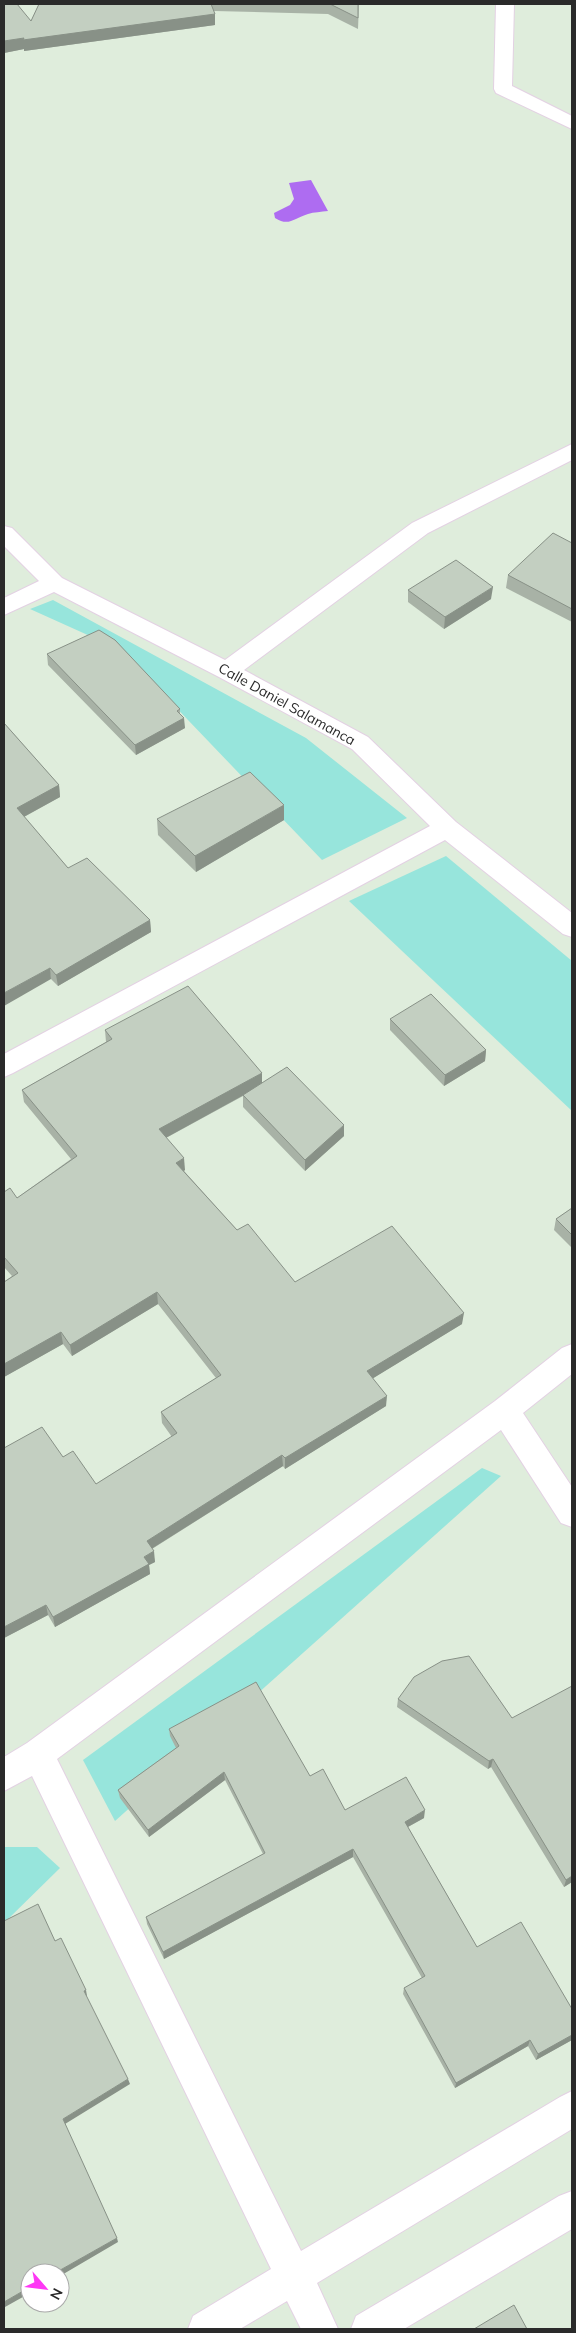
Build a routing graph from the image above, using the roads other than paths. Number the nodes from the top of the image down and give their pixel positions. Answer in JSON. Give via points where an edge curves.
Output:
{"nodes":[{"id":1,"x":505,"y":4,"type":"edge"},
{"id":2,"x":572,"y":123,"type":"edge"},
{"id":3,"x":572,"y":451,"type":"edge"},
{"id":4,"x":4,"y":533,"type":"edge"},
{"id":5,"x":54,"y":583,"type":"junction"},
{"id":6,"x":4,"y":607,"type":"edge"},
{"id":7,"x":227,"y":671,"type":"junction"},
{"id":8,"x":447,"y":828,"type":"junction"},
{"id":9,"x":572,"y":927,"type":"edge"},
{"id":10,"x":4,"y":1066,"type":"edge"},
{"id":11,"x":572,"y":1357,"type":"edge"},
{"id":12,"x":505,"y":1410,"type":"junction"},
{"id":13,"x":572,"y":1513,"type":"edge"},
{"id":14,"x":38,"y":1754,"type":"junction"},
{"id":15,"x":4,"y":1775,"type":"edge"},
{"id":16,"x":572,"y":2109,"type":"edge"},
{"id":17,"x":572,"y":2209,"type":"edge"},
{"id":18,"x":294,"y":2276,"type":"junction"},
{"id":19,"x":206,"y":2329,"type":"edge"},
{"id":20,"x":320,"y":2329,"type":"edge"},
{"id":21,"x":369,"y":2329,"type":"edge"}],
"edges":[{"from":1,"to":2,"type":"street","via":[[503,89]]},
{"from":3,"to":7,"type":"street","via":[[420,528]]},
{"from":4,"to":5,"type":"street","name":"Calle Daniel Salamanca"},
{"from":5,"to":6,"type":"street"},
{"from":5,"to":7,"type":"street","name":"Calle Daniel Salamanca"},
{"from":7,"to":8,"type":"street","name":"Calle Daniel Salamanca","via":[[360,743]]},
{"from":8,"to":9,"type":"street","name":"Calle Daniel Salamanca"},
{"from":8,"to":10,"type":"street"},
{"from":11,"to":12,"type":"street"},
{"from":12,"to":13,"type":"street"},
{"from":12,"to":14,"type":"street"},
{"from":14,"to":15,"type":"street"},
{"from":14,"to":18,"type":"street"},
{"from":16,"to":18,"type":"street"},
{"from":17,"to":21,"type":"street"},
{"from":18,"to":19,"type":"street"},
{"from":18,"to":20,"type":"street"}]}
